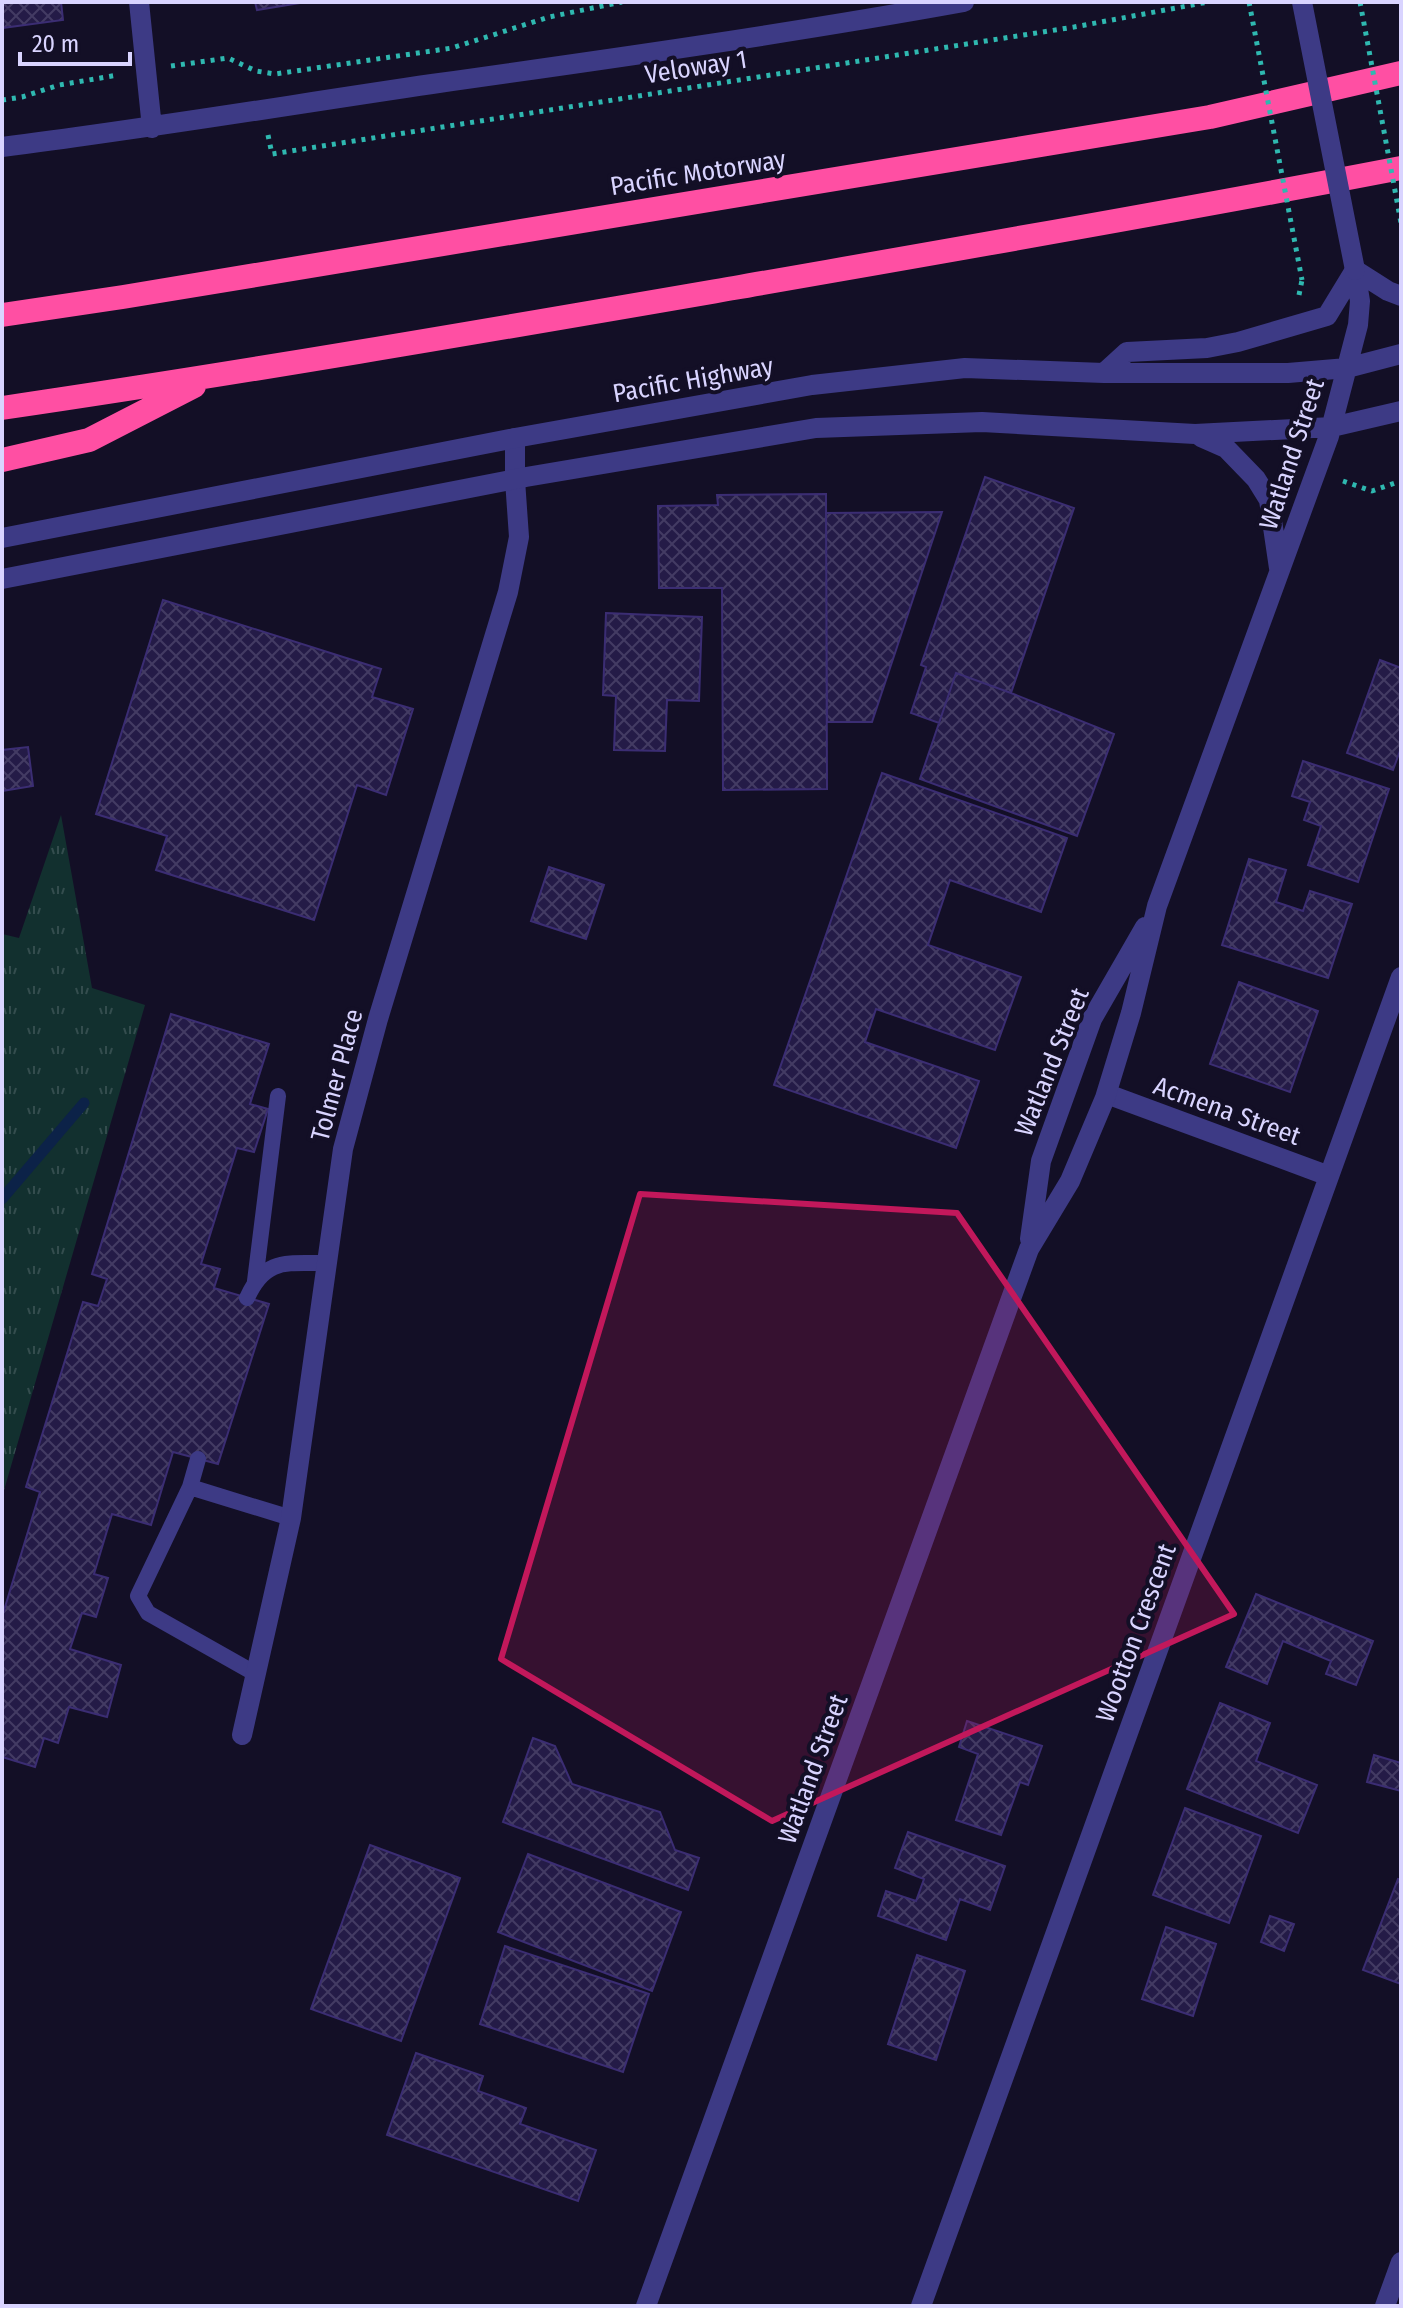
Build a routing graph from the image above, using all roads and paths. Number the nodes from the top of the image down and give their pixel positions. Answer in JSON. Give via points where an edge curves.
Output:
{"nodes":[{"id":1,"x":139,"y":2,"type":"edge"},
{"id":2,"x":622,"y":2,"type":"edge"},
{"id":3,"x":964,"y":2,"type":"edge"},
{"id":4,"x":1208,"y":2,"type":"edge"},
{"id":5,"x":1249,"y":2,"type":"edge"},
{"id":6,"x":1302,"y":2,"type":"edge"},
{"id":7,"x":1360,"y":2,"type":"edge"},
{"id":8,"x":1401,"y":73,"type":"edge"},
{"id":9,"x":262,"y":109,"type":"junction"},
{"id":10,"x":152,"y":128,"type":"junction"},
{"id":11,"x":2,"y":147,"type":"edge"},
{"id":12,"x":1401,"y":168,"type":"edge"},
{"id":13,"x":1401,"y":223,"type":"edge"},
{"id":14,"x":1355,"y":270,"type":"junction"},
{"id":15,"x":1302,"y":280,"type":"dead end"},
{"id":16,"x":1401,"y":296,"type":"edge"},
{"id":17,"x":2,"y":315,"type":"edge"},
{"id":18,"x":1401,"y":354,"type":"edge"},
{"id":19,"x":1347,"y":368,"type":"junction"},
{"id":20,"x":1104,"y":373,"type":"junction"},
{"id":21,"x":211,"y":378,"type":"junction"},
{"id":22,"x":2,"y":408,"type":"edge"},
{"id":23,"x":1401,"y":411,"type":"edge"},
{"id":24,"x":1332,"y":427,"type":"junction"},
{"id":25,"x":1195,"y":434,"type":"junction"},
{"id":26,"x":515,"y":438,"type":"junction"},
{"id":27,"x":2,"y":460,"type":"edge"},
{"id":28,"x":515,"y":480,"type":"junction"},
{"id":29,"x":2,"y":538,"type":"edge"},
{"id":30,"x":1279,"y":572,"type":"junction"},
{"id":31,"x":2,"y":579,"type":"edge"},
{"id":32,"x":1157,"y":906,"type":"junction"},
{"id":33,"x":1401,"y":977,"type":"edge"},
{"id":34,"x":1107,"y":1094,"type":"junction"},
{"id":35,"x":278,"y":1096,"type":"dead end"},
{"id":36,"x":1329,"y":1176,"type":"junction"},
{"id":37,"x":1029,"y":1249,"type":"junction"},
{"id":38,"x":328,"y":1263,"type":"junction"},
{"id":39,"x":255,"y":1281,"type":"junction"},
{"id":40,"x":247,"y":1298,"type":"dead end"},
{"id":41,"x":198,"y":1459,"type":"dead end"},
{"id":42,"x":190,"y":1487,"type":"junction"},
{"id":43,"x":291,"y":1518,"type":"junction"},
{"id":44,"x":256,"y":1674,"type":"junction"},
{"id":45,"x":242,"y":1735,"type":"dead end"},
{"id":46,"x":1400,"y":2266,"type":"edge"},
{"id":47,"x":646,"y":2306,"type":"edge"},
{"id":48,"x":921,"y":2306,"type":"edge"},
{"id":49,"x":1385,"y":2306,"type":"edge"}],
"edges":[{"from":1,"to":10,"type":"street"},
{"from":2,"to":9,"type":"path","name":"Veloway 1","via":[[549,17],[452,48],[275,74],[256,71]]},
{"from":3,"to":9,"type":"street"},
{"from":4,"to":9,"type":"path","name":"Veloway 1","via":[[272,154]]},
{"from":5,"to":15,"type":"path","bridge":true},
{"from":6,"to":14,"type":"street","name":"Watland Street","bridge":true},
{"from":7,"to":13,"type":"path","bridge":true},
{"from":8,"to":17,"type":"highway","name":"Pacific Motorway","via":[[1210,117]]},
{"from":9,"to":10,"type":"street"},
{"from":10,"to":11,"type":"street"},
{"from":12,"to":21,"type":"highway"},
{"from":14,"to":16,"type":"street"},
{"from":14,"to":19,"type":"street","name":"Watland Street","via":[[1360,301]]},
{"from":14,"to":20,"type":"street","via":[[1327,316],[1207,348],[1127,352]]},
{"from":18,"to":19,"type":"street","name":"Pacific Highway"},
{"from":19,"to":20,"type":"street","name":"Pacific Highway"},
{"from":19,"to":24,"type":"street","name":"Watland Street"},
{"from":20,"to":26,"type":"street","name":"Pacific Highway","via":[[965,368],[827,383]]},
{"from":21,"to":22,"type":"highway"},
{"from":21,"to":27,"type":"highway","via":[[89,440]]},
{"from":23,"to":24,"type":"street"},
{"from":24,"to":25,"type":"street"},
{"from":24,"to":30,"type":"street","name":"Watland Street"},
{"from":25,"to":28,"type":"street","via":[[982,422],[816,428]]},
{"from":25,"to":30,"type":"street","via":[[1226,448],[1269,500]]},
{"from":26,"to":28,"type":"street","name":"Tolmer Place"},
{"from":26,"to":29,"type":"street","name":"Pacific Highway"},
{"from":28,"to":31,"type":"street"},
{"from":28,"to":38,"type":"street","name":"Tolmer Place","via":[[519,537],[508,592],[374,1033],[343,1149]]},
{"from":30,"to":32,"type":"street","name":"Watland Street"},
{"from":32,"to":34,"type":"street","name":"Watland Street"},
{"from":32,"to":37,"type":"street","name":"Watland Street","via":[[1092,1019],[1041,1161]]},
{"from":33,"to":36,"type":"street","name":"Wootton Crescent"},
{"from":34,"to":36,"type":"street","name":"Acmena Street"},
{"from":34,"to":37,"type":"street","name":"Watland Street","via":[[1070,1181]]},
{"from":35,"to":39,"type":"lane"},
{"from":36,"to":48,"type":"street","name":"Wootton Crescent"},
{"from":37,"to":47,"type":"street","name":"Watland Street"},
{"from":38,"to":39,"type":"lane","via":[[275,1265]]},
{"from":38,"to":43,"type":"street","name":"Tolmer Place"},
{"from":39,"to":40,"type":"lane"},
{"from":41,"to":42,"type":"lane"},
{"from":42,"to":43,"type":"lane"},
{"from":42,"to":44,"type":"lane","via":[[138,1596],[148,1613]]},
{"from":43,"to":44,"type":"street","name":"Tolmer Place"},
{"from":44,"to":45,"type":"street","name":"Tolmer Place"},
{"from":46,"to":49,"type":"street"}]}
